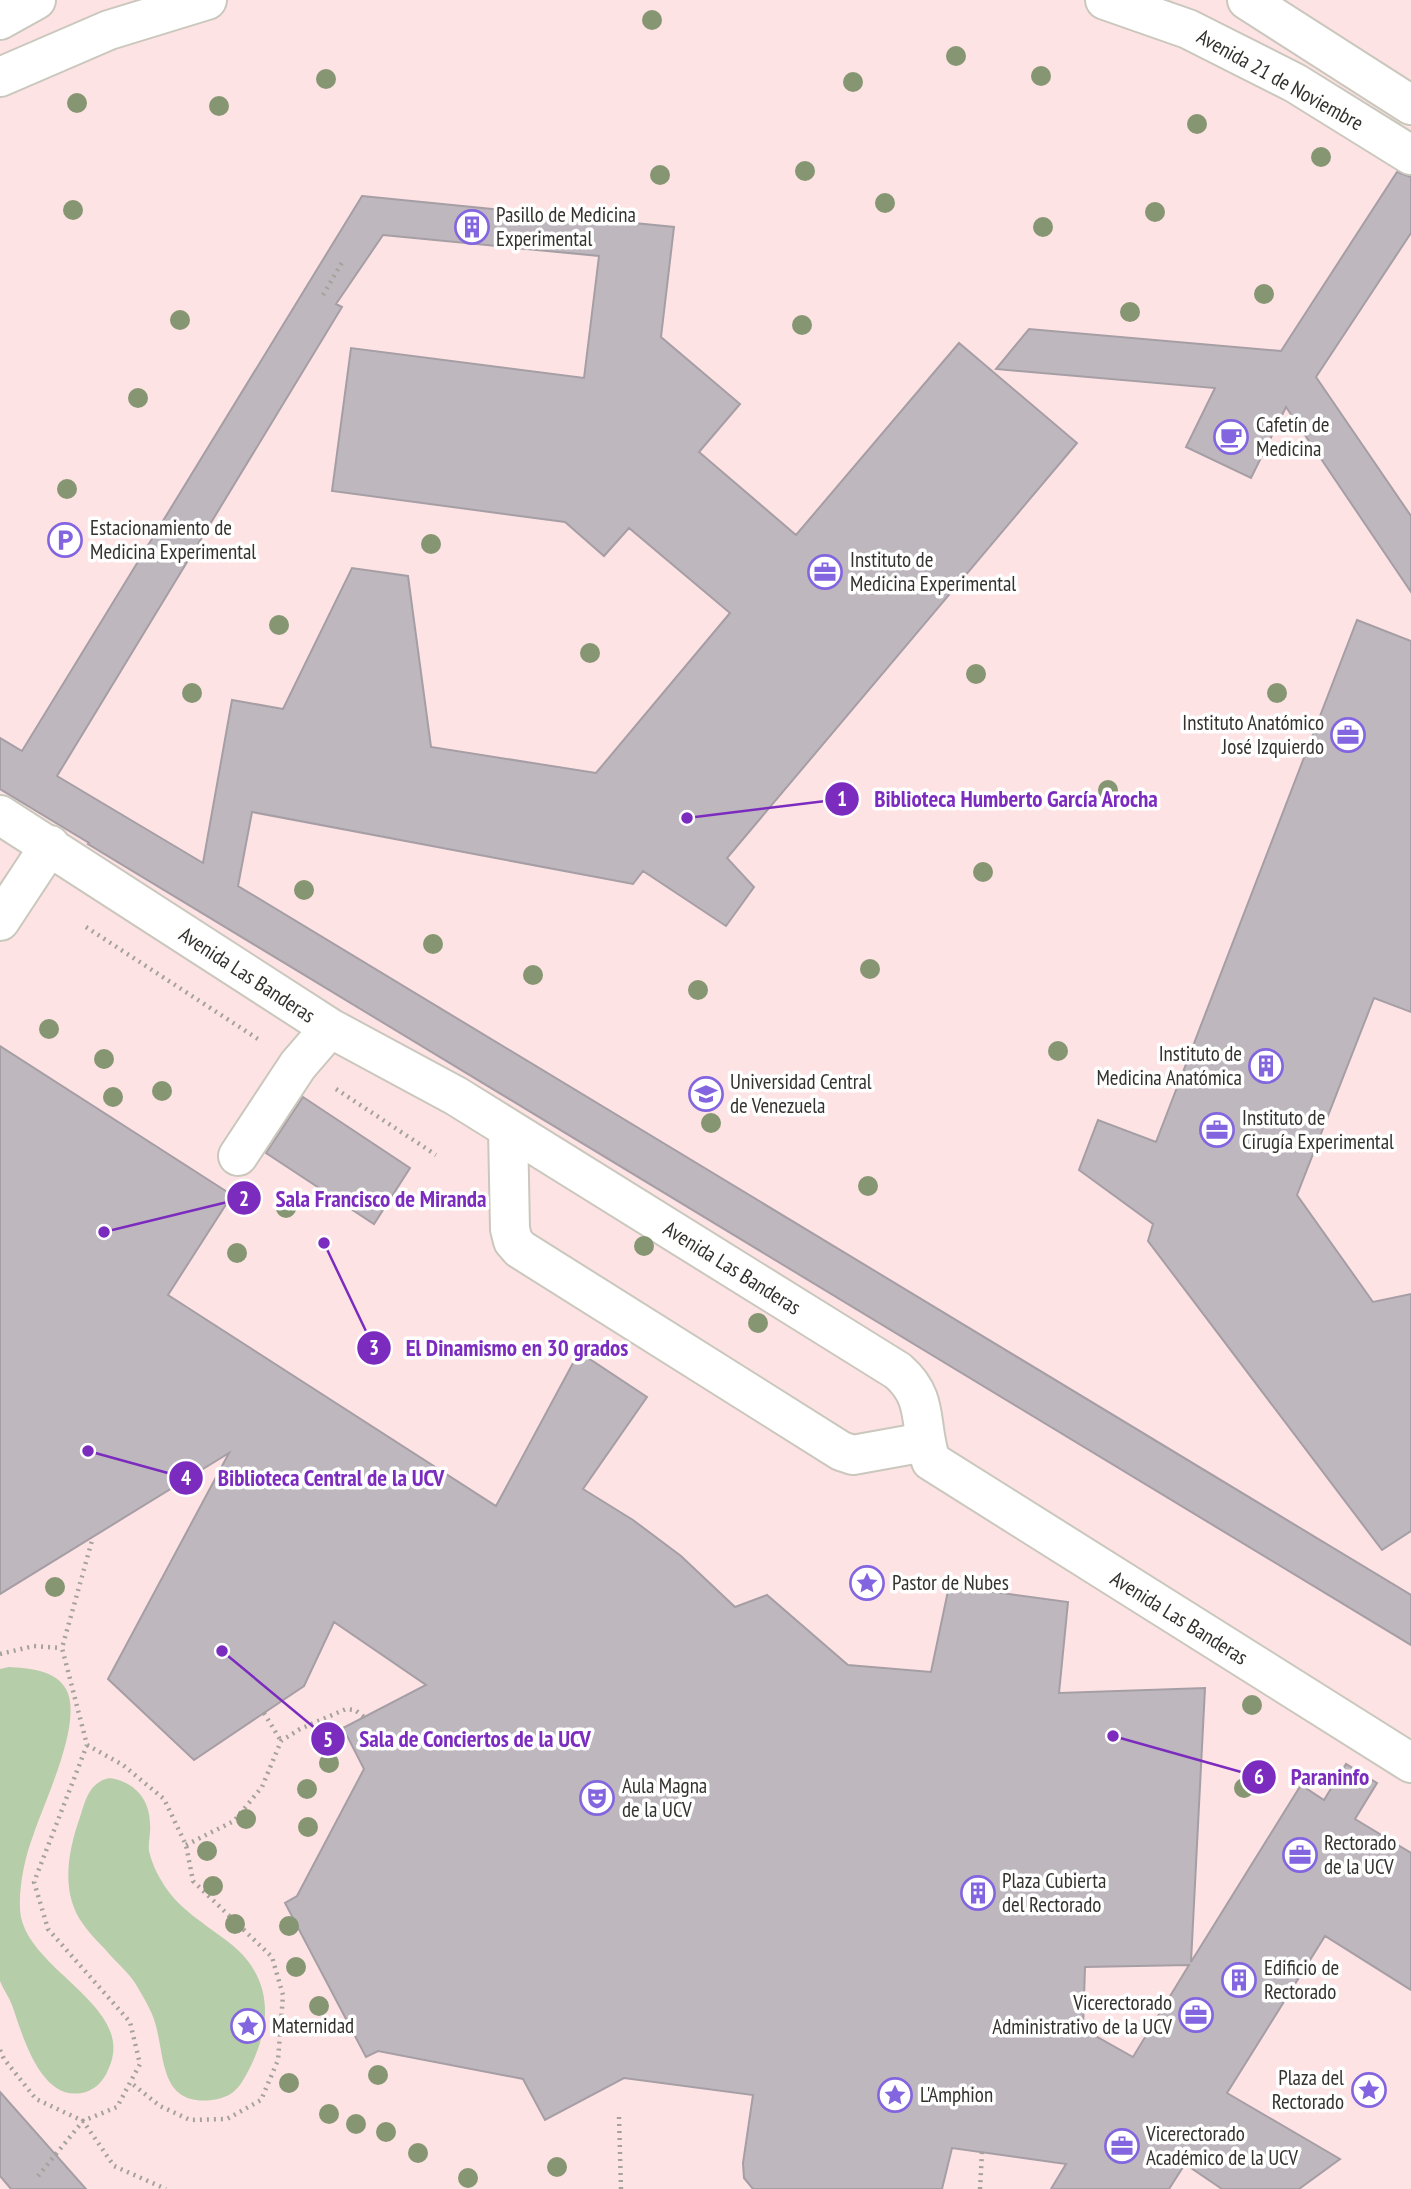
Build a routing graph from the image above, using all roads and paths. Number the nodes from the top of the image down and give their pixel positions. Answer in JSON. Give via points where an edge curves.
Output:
{"nodes":[{"id":1,"x":36,"y":0,"type":"edge"},
{"id":2,"x":207,"y":0,"type":"edge"},
{"id":3,"x":1105,"y":0,"type":"edge"},
{"id":4,"x":1247,"y":0,"type":"edge"},
{"id":5,"x":0,"y":20,"type":"edge"},
{"id":6,"x":0,"y":77,"type":"edge"},
{"id":7,"x":1411,"y":105,"type":"edge"},
{"id":8,"x":1411,"y":155,"type":"edge"},
{"id":9,"x":344,"y":258,"type":"dead end"},
{"id":10,"x":323,"y":295,"type":"dead end"},
{"id":11,"x":0,"y":815,"type":"edge"},
{"id":12,"x":50,"y":845,"type":"junction"},
{"id":13,"x":0,"y":921,"type":"edge"},
{"id":14,"x":80,"y":924,"type":"dead end"},
{"id":15,"x":330,"y":1028,"type":"junction"},
{"id":16,"x":299,"y":1065,"type":"junction"},
{"id":17,"x":508,"y":1129,"type":"junction"},
{"id":18,"x":436,"y":1155,"type":"dead end"},
{"id":19,"x":238,"y":1156,"type":"dead end"},
{"id":20,"x":925,"y":1442,"type":"junction"},
{"id":21,"x":93,"y":1537,"type":"dead end"},
{"id":22,"x":62,"y":1648,"type":"junction"},
{"id":23,"x":0,"y":1654,"type":"edge"},
{"id":24,"x":264,"y":1713,"type":"dead end"},
{"id":25,"x":364,"y":1717,"type":"dead end"},
{"id":26,"x":281,"y":1741,"type":"junction"},
{"id":27,"x":87,"y":1745,"type":"junction"},
{"id":28,"x":1410,"y":1760,"type":"edge"},
{"id":29,"x":186,"y":1845,"type":"junction"},
{"id":30,"x":0,"y":2050,"type":"edge"},
{"id":31,"x":130,"y":2082,"type":"junction"},
{"id":32,"x":619,"y":2117,"type":"dead end"},
{"id":33,"x":83,"y":2121,"type":"junction"},
{"id":34,"x":982,"y":2152,"type":"dead end"},
{"id":35,"x":38,"y":2176,"type":"dead end"},
{"id":36,"x":166,"y":2189,"type":"edge"},
{"id":37,"x":621,"y":2189,"type":"edge"},
{"id":38,"x":980,"y":2189,"type":"edge"}],
"edges":[{"from":1,"to":5,"type":"lane"},
{"from":2,"to":6,"type":"lane","via":[[109,30]]},
{"from":3,"to":8,"type":"lane","name":"Avenida 21 de Noviembre","via":[[1188,29],[1295,83]]},
{"from":4,"to":7,"type":"lane","name":"Avenida 21 de Noviembre"},
{"from":9,"to":10,"type":"path"},
{"from":11,"to":12,"type":"lane","name":"Avenida Las Banderas"},
{"from":12,"to":13,"type":"lane"},
{"from":12,"to":15,"type":"lane","name":"Avenida Las Banderas"},
{"from":14,"to":16,"type":"path"},
{"from":15,"to":16,"type":"lane"},
{"from":15,"to":17,"type":"lane","name":"Avenida Las Banderas"},
{"from":16,"to":18,"type":"path"},
{"from":16,"to":19,"type":"lane"},
{"from":17,"to":20,"type":"lane","name":"Avenida Las Banderas","via":[[898,1371],[919,1396]]},
{"from":17,"to":20,"type":"lane","via":[[510,1228],[520,1249],[841,1451],[853,1455]]},
{"from":20,"to":28,"type":"lane","name":"Avenida Las Banderas","via":[[937,1465]]},
{"from":21,"to":22,"type":"path"},
{"from":22,"to":23,"type":"path","via":[[34,1646]]},
{"from":22,"to":27,"type":"path"},
{"from":24,"to":26,"type":"path"},
{"from":25,"to":26,"type":"path","via":[[346,1709]]},
{"from":26,"to":29,"type":"path","via":[[262,1787],[234,1821]]},
{"from":27,"to":29,"type":"path","via":[[123,1765],[164,1799]]},
{"from":27,"to":31,"type":"path","via":[[34,1882],[48,1929],[130,2022],[140,2064]]},
{"from":29,"to":31,"type":"path","via":[[193,1881],[272,1957],[284,1995],[278,2060],[261,2100],[227,2119],[190,2120],[160,2106]]},
{"from":30,"to":33,"type":"path","via":[[36,2099]]},
{"from":31,"to":33,"type":"path","via":[[117,2107]]},
{"from":32,"to":37,"type":"path"},
{"from":33,"to":35,"type":"path"},
{"from":33,"to":36,"type":"path","via":[[114,2166]]},
{"from":34,"to":38,"type":"path"}]}
